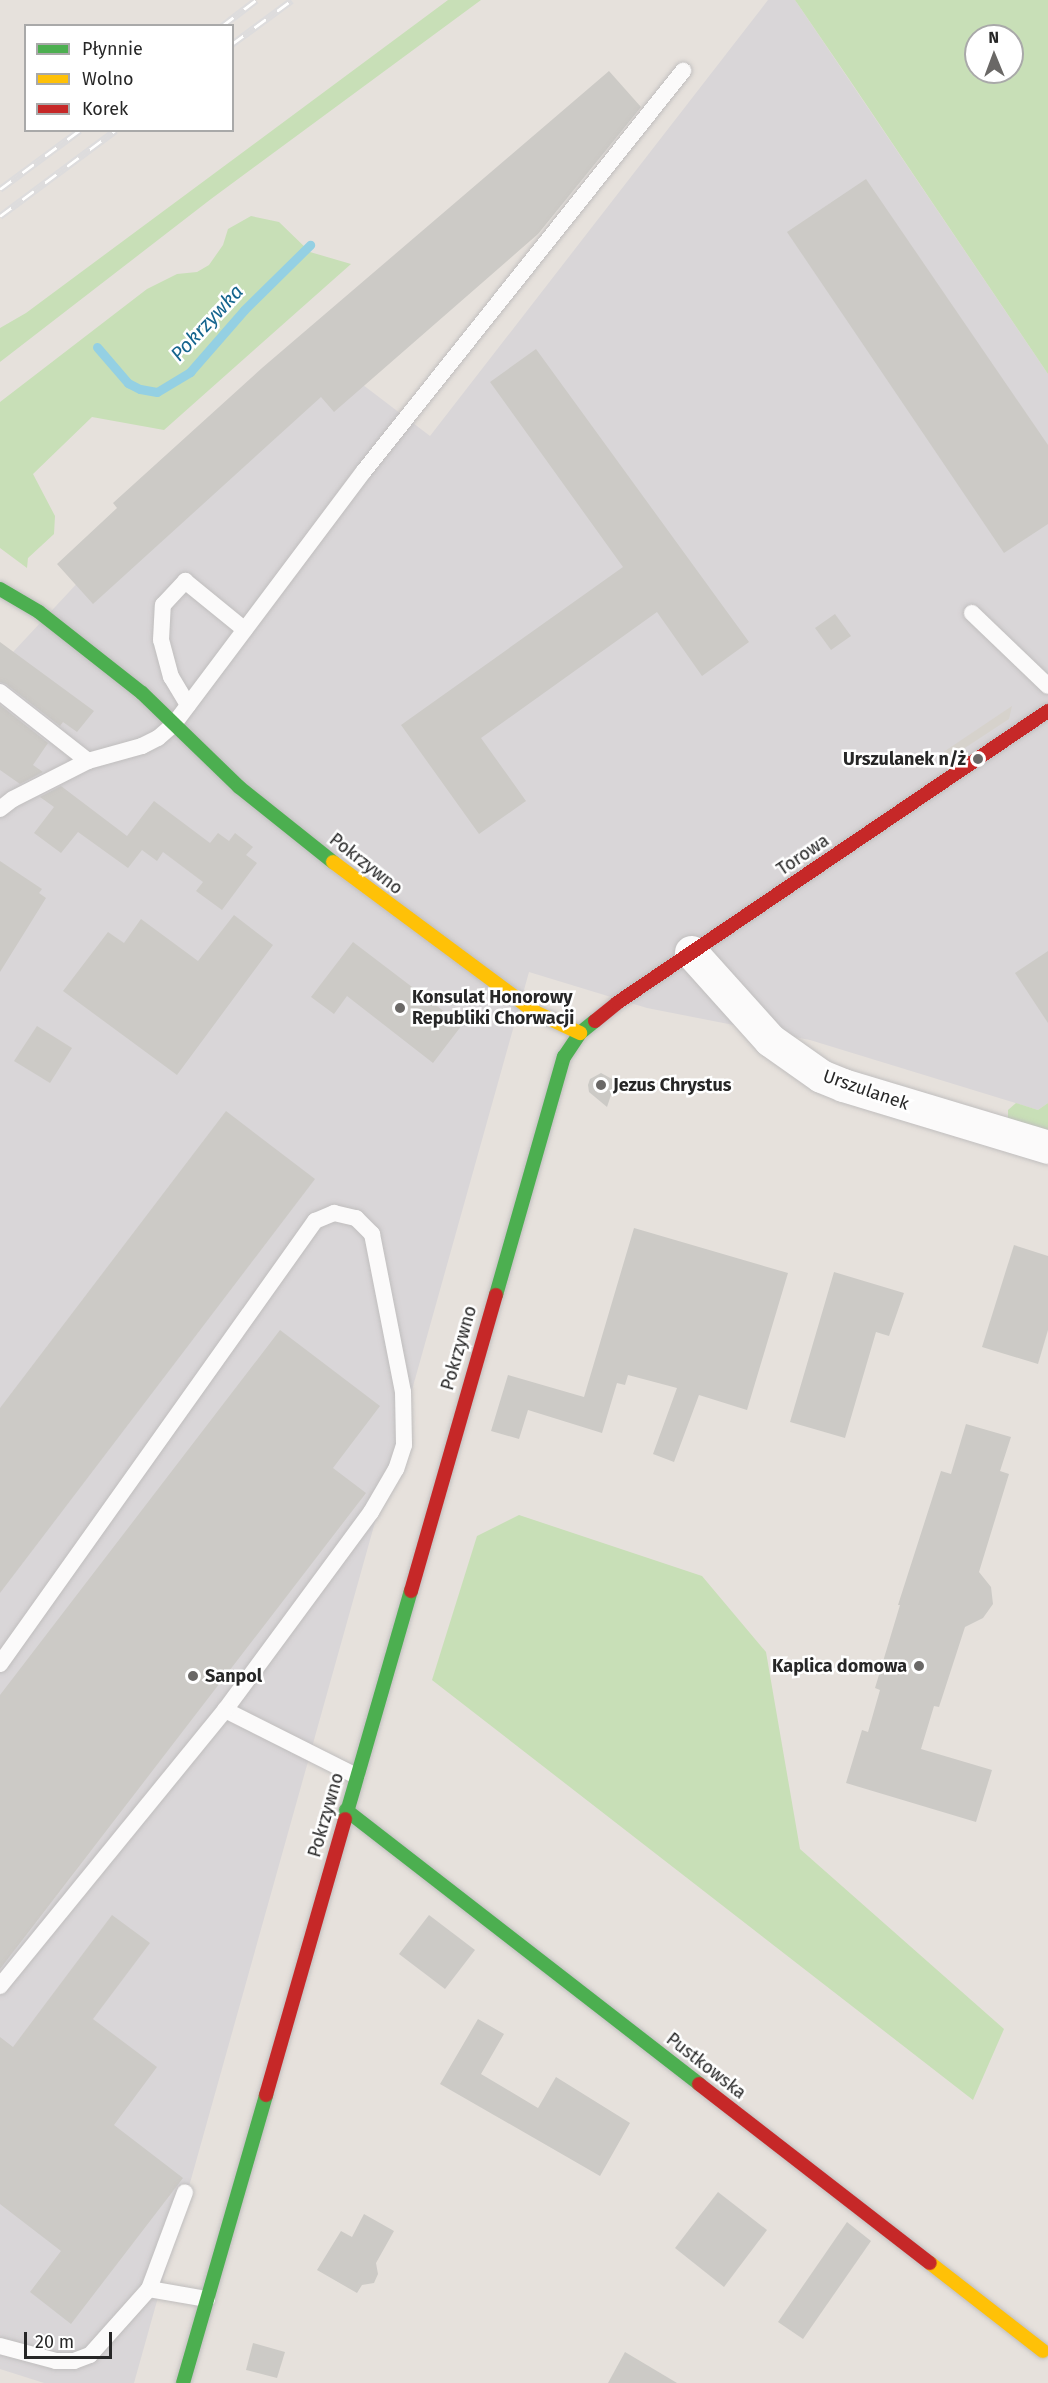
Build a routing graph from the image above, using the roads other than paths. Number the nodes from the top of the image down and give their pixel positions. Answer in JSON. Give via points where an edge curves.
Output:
{"nodes":[{"id":1,"x":683,"y":71,"type":"dead end"},
{"id":2,"x":0,"y":589,"type":"edge"},
{"id":3,"x":972,"y":613,"type":"dead end"},
{"id":4,"x":245,"y":630,"type":"junction"},
{"id":5,"x":1048,"y":686,"type":"edge"},
{"id":6,"x":0,"y":692,"type":"edge"},
{"id":7,"x":188,"y":705,"type":"junction"},
{"id":8,"x":1048,"y":711,"type":"edge"},
{"id":9,"x":174,"y":724,"type":"junction"},
{"id":10,"x":88,"y":761,"type":"junction"},
{"id":11,"x":4,"y":799,"type":"edge"},
{"id":12,"x":691,"y":952,"type":"junction"},
{"id":13,"x":580,"y":1033,"type":"junction"},
{"id":14,"x":1048,"y":1147,"type":"edge"},
{"id":15,"x":0,"y":1664,"type":"edge"},
{"id":16,"x":225,"y":1710,"type":"junction"},
{"id":17,"x":356,"y":1776,"type":"junction"},
{"id":18,"x":346,"y":1810,"type":"junction"},
{"id":19,"x":0,"y":1986,"type":"edge"},
{"id":20,"x":185,"y":2193,"type":"dead end"},
{"id":21,"x":149,"y":2289,"type":"junction"},
{"id":22,"x":207,"y":2299,"type":"junction"},
{"id":23,"x":0,"y":2346,"type":"edge"},
{"id":24,"x":1043,"y":2351,"type":"dead end"},
{"id":25,"x":183,"y":2383,"type":"edge"}],
"edges":[{"from":1,"to":4,"type":"lane","via":[[364,471]]},
{"from":2,"to":9,"type":"street","name":"Pokrzywno","via":[[39,612],[142,693]]},
{"from":3,"to":5,"type":"lane"},
{"from":4,"to":7,"type":"lane"},
{"from":4,"to":7,"type":"lane","via":[[184,581],[163,605],[161,640],[171,677]]},
{"from":6,"to":10,"type":"lane"},
{"from":7,"to":9,"type":"lane"},
{"from":8,"to":12,"type":"street","name":"Torowa"},
{"from":9,"to":10,"type":"lane","via":[[142,746]]},
{"from":9,"to":13,"type":"street","name":"Pokrzywno","via":[[239,787],[388,905],[535,1012]]},
{"from":10,"to":11,"type":"lane"},
{"from":12,"to":13,"type":"street","name":"Torowa"},
{"from":12,"to":14,"type":"street","name":"Urszulanek","via":[[770,1040],[821,1076]]},
{"from":13,"to":17,"type":"street","name":"Pokrzywno","via":[[557,1072]]},
{"from":15,"to":16,"type":"lane","via":[[315,1221],[334,1213],[356,1218],[372,1234],[403,1392],[404,1445],[396,1469],[371,1512]]},
{"from":16,"to":17,"type":"lane"},
{"from":16,"to":19,"type":"lane"},
{"from":17,"to":18,"type":"street","name":"Pokrzywno"},
{"from":18,"to":22,"type":"street","name":"Pokrzywno"},
{"from":18,"to":24,"type":"street","name":"Pustkowska"},
{"from":20,"to":21,"type":"lane"},
{"from":21,"to":22,"type":"lane"},
{"from":21,"to":23,"type":"lane","via":[[90,2355],[74,2361],[56,2361]]},
{"from":22,"to":25,"type":"street","name":"Pokrzywno"}]}
